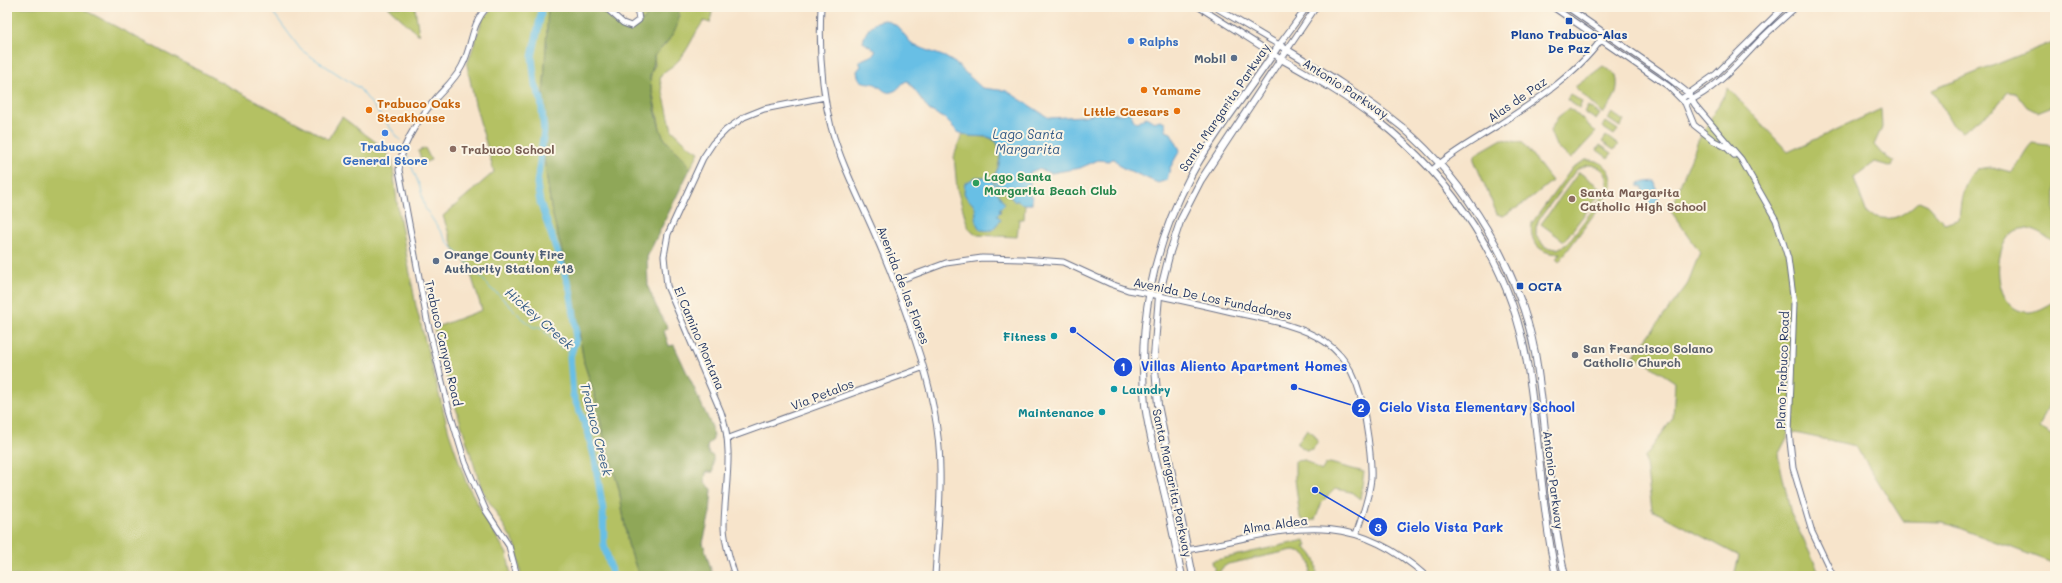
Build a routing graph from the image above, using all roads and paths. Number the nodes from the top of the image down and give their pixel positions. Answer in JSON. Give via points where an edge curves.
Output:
{"nodes":[{"id":1,"x":487,"y":7,"type":"edge"},
{"id":2,"x":605,"y":7,"type":"edge"},
{"id":3,"x":637,"y":7,"type":"edge"},
{"id":4,"x":821,"y":7,"type":"edge"},
{"id":5,"x":1199,"y":7,"type":"edge"},
{"id":6,"x":1215,"y":7,"type":"edge"},
{"id":7,"x":1307,"y":7,"type":"edge"},
{"id":8,"x":1316,"y":7,"type":"edge"},
{"id":9,"x":1553,"y":7,"type":"edge"},
{"id":10,"x":1567,"y":7,"type":"edge"},
{"id":11,"x":1784,"y":7,"type":"edge"},
{"id":12,"x":1796,"y":7,"type":"edge"},
{"id":13,"x":1605,"y":34,"type":"junction"},
{"id":14,"x":1601,"y":40,"type":"junction"},
{"id":15,"x":1279,"y":45,"type":"junction"},
{"id":16,"x":1287,"y":50,"type":"junction"},
{"id":17,"x":1273,"y":54,"type":"junction"},
{"id":18,"x":1281,"y":59,"type":"junction"},
{"id":19,"x":1688,"y":93,"type":"junction"},
{"id":20,"x":825,"y":97,"type":"junction"},
{"id":21,"x":1692,"y":100,"type":"junction"},
{"id":22,"x":1683,"y":101,"type":"junction"},
{"id":23,"x":1438,"y":164,"type":"junction"},
{"id":24,"x":1745,"y":168,"type":"junction"},
{"id":25,"x":1432,"y":170,"type":"junction"},
{"id":26,"x":895,"y":282,"type":"junction"},
{"id":27,"x":1148,"y":294,"type":"junction"},
{"id":28,"x":1159,"y":296,"type":"junction"},
{"id":29,"x":922,"y":368,"type":"junction"},
{"id":30,"x":728,"y":438,"type":"junction"},
{"id":31,"x":1356,"y":534,"type":"junction"},
{"id":32,"x":1186,"y":550,"type":"junction"},
{"id":33,"x":516,"y":576,"type":"edge"},
{"id":34,"x":735,"y":576,"type":"edge"},
{"id":35,"x":935,"y":576,"type":"edge"},
{"id":36,"x":1182,"y":576,"type":"edge"},
{"id":37,"x":1193,"y":576,"type":"edge"},
{"id":38,"x":1426,"y":576,"type":"edge"},
{"id":39,"x":1556,"y":576,"type":"edge"},
{"id":40,"x":1565,"y":576,"type":"edge"},
{"id":41,"x":1834,"y":576,"type":"edge"}],
"edges":[{"from":1,"to":33,"type":"street","name":"Trabuco Canyon Road","via":[[475,24],[469,48],[458,74],[428,109],[409,138],[399,170],[427,320],[448,406],[465,462],[486,511],[508,546]]},
{"from":2,"to":3,"type":"street","via":[[623,23],[631,26],[639,20]]},
{"from":4,"to":20,"type":"street","name":"Avenida de las Flores","via":[[821,61]]},
{"from":5,"to":17,"type":"street","name":"Antonio Parkway"},
{"from":6,"to":15,"type":"street","name":"Antonio Parkway"},
{"from":7,"to":15,"type":"street","name":"Santa Margarita Parkway"},
{"from":8,"to":16,"type":"street","name":"Santa Margarita Parkway"},
{"from":9,"to":14,"type":"street"},
{"from":10,"to":13,"type":"street"},
{"from":11,"to":19,"type":"street","via":[[1716,74]]},
{"from":12,"to":21,"type":"street","via":[[1722,80]]},
{"from":13,"to":14,"type":"street","name":"Alas de Paz"},
{"from":13,"to":19,"type":"street"},
{"from":14,"to":22,"type":"street","via":[[1668,86]]},
{"from":14,"to":23,"type":"street","name":"Alas de Paz","via":[[1576,68],[1549,90]]},
{"from":15,"to":16,"type":"main road","name":"Antonio Parkway"},
{"from":15,"to":17,"type":"main road","name":"Santa Margarita Parkway"},
{"from":16,"to":18,"type":"main road","name":"Santa Margarita Parkway"},
{"from":16,"to":23,"type":"main road","name":"Antonio Parkway","via":[[1381,111],[1403,128]]},
{"from":17,"to":18,"type":"street","name":"Antonio Parkway"},
{"from":17,"to":27,"type":"main road","name":"Santa Margarita Parkway","via":[[1191,174],[1172,213]]},
{"from":18,"to":25,"type":"main road","name":"Antonio Parkway","via":[[1374,118]]},
{"from":18,"to":28,"type":"main road","name":"Santa Margarita Parkway","via":[[1201,180],[1182,219],[1170,252]]},
{"from":19,"to":21,"type":"street","name":"Plano Trabuco Road"},
{"from":19,"to":22,"type":"street"},
{"from":20,"to":26,"type":"street","name":"Avenida de las Flores","via":[[843,162]]},
{"from":20,"to":30,"type":"street","name":"El Camino Montana","via":[[764,109],[744,117],[726,130],[703,158],[668,234],[664,256],[667,286],[721,412]]},
{"from":21,"to":22,"type":"street"},
{"from":21,"to":24,"type":"street","name":"Plano Trabuco Road","via":[[1741,158]]},
{"from":22,"to":24,"type":"street","name":"Plano Trabuco Road","via":[[1694,125],[1713,140],[1726,146]]},
{"from":23,"to":25,"type":"street","name":"Alas de Paz"},
{"from":23,"to":40,"type":"main road","name":"Antonio Parkway","via":[[1486,228],[1505,263],[1526,316],[1534,353]]},
{"from":24,"to":41,"type":"street","name":"Plano Trabuco Road","via":[[1776,220],[1788,258],[1794,304],[1789,420],[1791,457],[1812,532]]},
{"from":25,"to":39,"type":"main road","name":"Antonio Parkway","via":[[1466,213],[1497,265],[1516,319],[1527,361]]},
{"from":26,"to":27,"type":"street","name":"Avenida De Los Fundadores","via":[[946,263],[982,258],[1022,258],[1063,262],[1115,286]]},
{"from":26,"to":29,"type":"street","name":"Avenida de las Flores","via":[[916,342]]},
{"from":27,"to":28,"type":"street","name":"Avenida De Los Fundadores"},
{"from":27,"to":36,"type":"main road","name":"Santa Margarita Parkway","via":[[1144,324],[1143,371],[1146,406]]},
{"from":28,"to":31,"type":"street","name":"Avenida De Los Fundadores","via":[[1303,329],[1328,344],[1346,362],[1362,394],[1371,479]]},
{"from":28,"to":32,"type":"main road","name":"Santa Margarita Parkway","via":[[1154,356],[1158,405]]},
{"from":29,"to":30,"type":"street","name":"Via Petalos"},
{"from":29,"to":35,"type":"street","name":"Avenida de las Flores","via":[[936,425],[940,471]]},
{"from":30,"to":34,"type":"street","name":"El Camino Montana","via":[[724,529],[726,548]]},
{"from":31,"to":32,"type":"street","name":"Alma Aldea","via":[[1324,528],[1298,528]]},
{"from":31,"to":38,"type":"street","name":"Alma Aldea","via":[[1396,552]]},
{"from":32,"to":37,"type":"main road","name":"Santa Margarita Parkway"}]}
